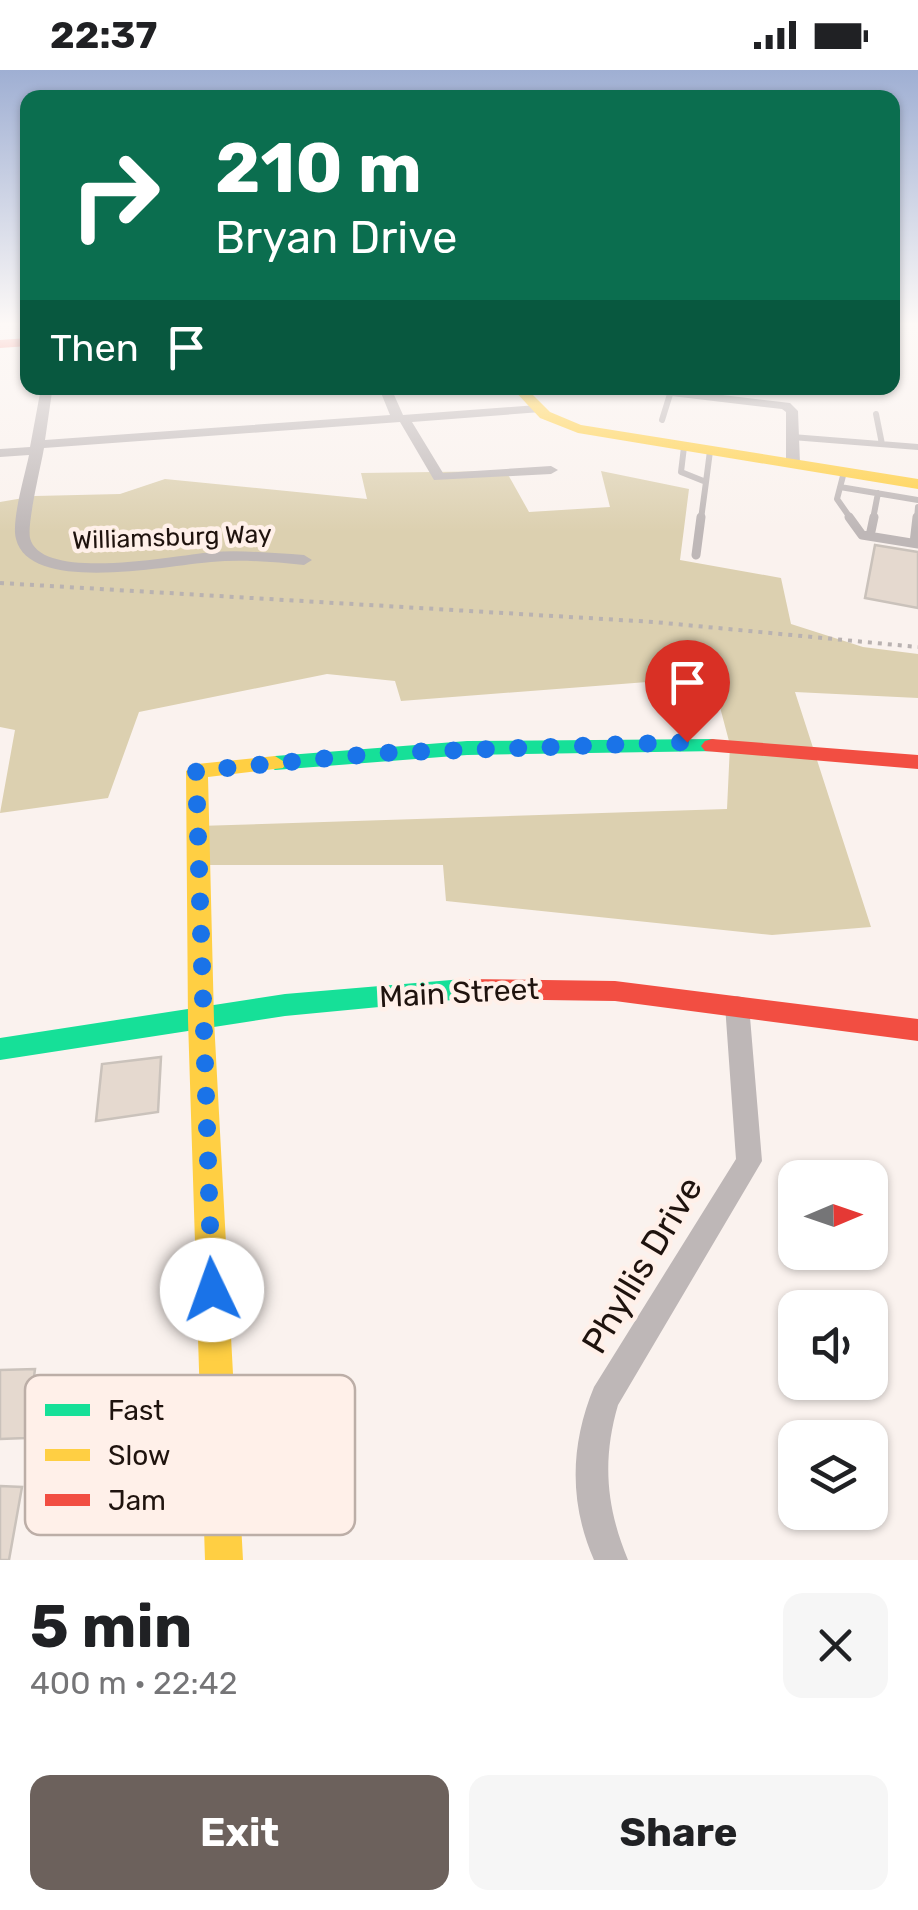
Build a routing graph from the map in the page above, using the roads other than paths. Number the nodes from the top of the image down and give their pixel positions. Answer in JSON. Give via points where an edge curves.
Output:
{"nodes":[{"id":1,"x":46,"y":395,"type":"edge"},
{"id":2,"x":389,"y":395,"type":"edge"},
{"id":3,"x":526,"y":395,"type":"edge"},
{"id":4,"x":670,"y":395,"type":"edge"},
{"id":5,"x":711,"y":395,"type":"edge"},
{"id":6,"x":760,"y":400,"type":"junction"},
{"id":7,"x":537,"y":409,"type":"junction"},
{"id":8,"x":876,"y":414,"type":"dead end"},
{"id":9,"x":401,"y":419,"type":"junction"},
{"id":10,"x":662,"y":420,"type":"dead end"},
{"id":11,"x":792,"y":437,"type":"junction"},
{"id":12,"x":882,"y":444,"type":"junction"},
{"id":13,"x":37,"y":447,"type":"junction"},
{"id":14,"x":684,"y":447,"type":"junction"},
{"id":15,"x":918,"y":447,"type":"edge"},
{"id":16,"x":710,"y":451,"type":"junction"},
{"id":17,"x":0,"y":453,"type":"edge"},
{"id":18,"x":786,"y":463,"type":"junction"},
{"id":19,"x":550,"y":470,"type":"dead end"},
{"id":20,"x":842,"y":480,"type":"junction"},
{"id":21,"x":706,"y":482,"type":"junction"},
{"id":22,"x":918,"y":484,"type":"edge"},
{"id":23,"x":878,"y":493,"type":"junction"},
{"id":24,"x":918,"y":500,"type":"edge"},
{"id":25,"x":918,"y":508,"type":"edge"},
{"id":26,"x":870,"y":536,"type":"junction"},
{"id":27,"x":916,"y":543,"type":"edge"},
{"id":28,"x":696,"y":554,"type":"dead end"},
{"id":29,"x":304,"y":560,"type":"dead end"},
{"id":30,"x":918,"y":762,"type":"edge"},
{"id":31,"x":737,"y":1005,"type":"junction"},
{"id":32,"x":201,"y":1020,"type":"junction"},
{"id":33,"x":918,"y":1030,"type":"edge"},
{"id":34,"x":0,"y":1049,"type":"edge"},
{"id":35,"x":216,"y":1375,"type":"edge"},
{"id":36,"x":223,"y":1535,"type":"edge"},
{"id":37,"x":224,"y":1560,"type":"edge"},
{"id":38,"x":611,"y":1560,"type":"edge"}],
"edges":[{"from":1,"to":13,"type":"street"},
{"from":2,"to":9,"type":"street"},
{"from":3,"to":7,"type":"street"},
{"from":4,"to":10,"type":"lane"},
{"from":5,"to":6,"type":"street"},
{"from":6,"to":11,"type":"street","via":[[790,408]]},
{"from":6,"to":18,"type":"street","via":[[780,410]]},
{"from":7,"to":9,"type":"street"},
{"from":7,"to":14,"type":"street","via":[[578,429]]},
{"from":8,"to":12,"type":"lane"},
{"from":9,"to":13,"type":"street"},
{"from":9,"to":19,"type":"street","via":[[438,477]]},
{"from":11,"to":12,"type":"lane"},
{"from":11,"to":18,"type":"street"},
{"from":12,"to":15,"type":"lane"},
{"from":13,"to":17,"type":"street"},
{"from":13,"to":29,"type":"street","name":"Williamsburg Way","via":[[22,540],[42,561],[77,568],[242,556]]},
{"from":14,"to":16,"type":"street"},
{"from":14,"to":21,"type":"lane","via":[[682,472]]},
{"from":16,"to":18,"type":"street"},
{"from":16,"to":21,"type":"lane"},
{"from":18,"to":20,"type":"street"},
{"from":20,"to":22,"type":"street"},
{"from":20,"to":23,"type":"lane"},
{"from":20,"to":26,"type":"lane","via":[[837,500]]},
{"from":21,"to":28,"type":"lane"},
{"from":23,"to":24,"type":"lane"},
{"from":23,"to":26,"type":"lane"},
{"from":25,"to":27,"type":"lane"},
{"from":26,"to":27,"type":"lane"},
{"from":30,"to":32,"type":"street","via":[[755,745],[620,742],[381,753],[196,771]]},
{"from":31,"to":32,"type":"street","name":"Main Street","via":[[572,988],[489,988]]},
{"from":31,"to":33,"type":"street","name":"Main Street"},
{"from":31,"to":38,"type":"street","name":"Phyllis Drive","via":[[750,1161],[606,1398],[594,1429],[591,1500]]},
{"from":32,"to":34,"type":"street","name":"Main Street"},
{"from":32,"to":35,"type":"street"},
{"from":36,"to":37,"type":"street"}]}
